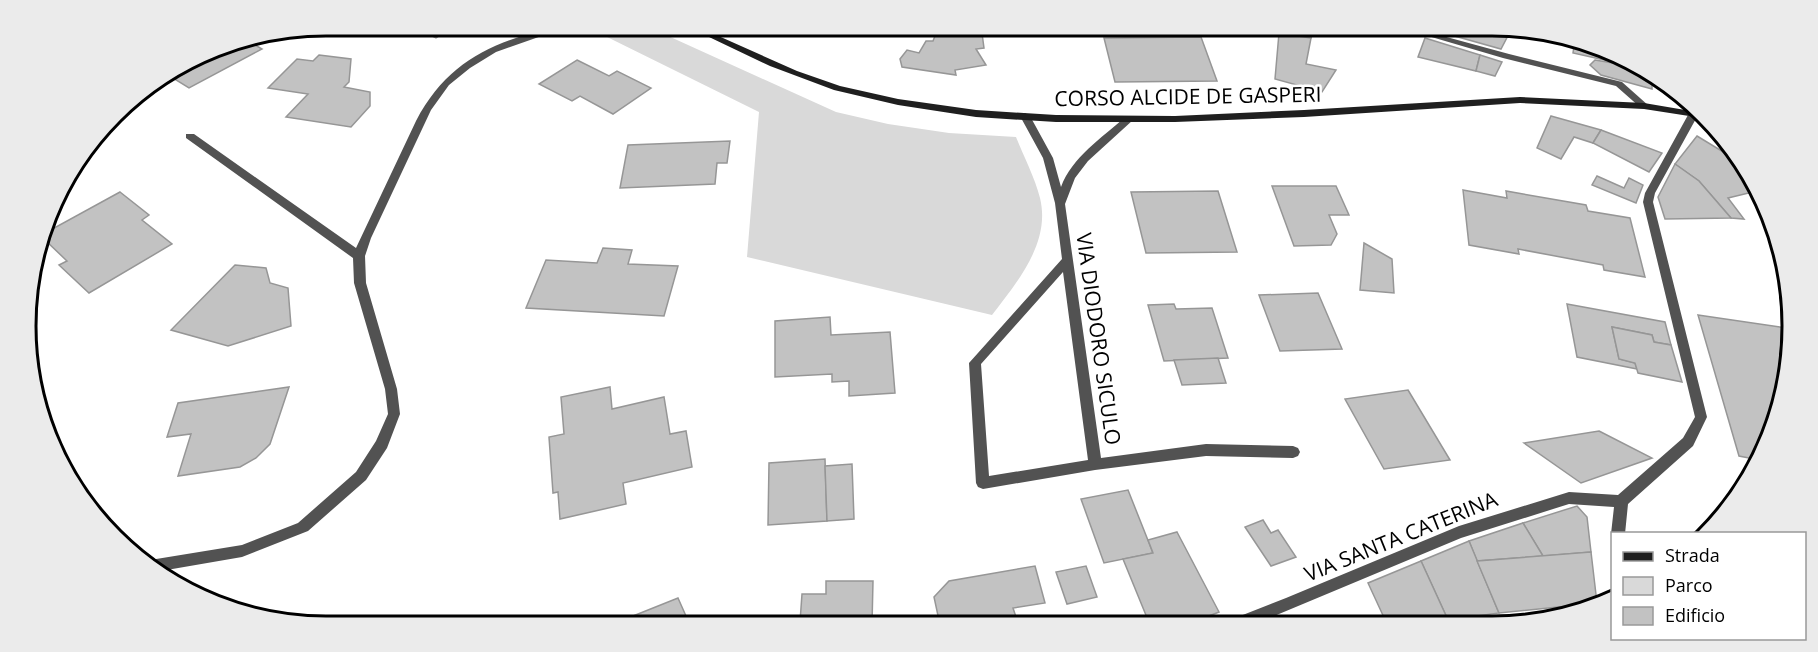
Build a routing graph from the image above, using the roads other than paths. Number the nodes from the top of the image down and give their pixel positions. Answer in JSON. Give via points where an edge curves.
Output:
{"nodes":[{"id":1,"x":529,"y":36,"type":"edge"},
{"id":2,"x":713,"y":36,"type":"edge"},
{"id":3,"x":1434,"y":36,"type":"edge"},
{"id":4,"x":1644,"y":106,"type":"junction"},
{"id":5,"x":1689,"y":114,"type":"edge"},
{"id":6,"x":1025,"y":116,"type":"junction"},
{"id":7,"x":1694,"y":118,"type":"edge"},
{"id":8,"x":1128,"y":120,"type":"junction"},
{"id":9,"x":190,"y":136,"type":"dead end"},
{"id":10,"x":1060,"y":204,"type":"junction"},
{"id":11,"x":359,"y":256,"type":"junction"},
{"id":12,"x":1068,"y":260,"type":"junction"},
{"id":13,"x":1293,"y":452,"type":"dead end"},
{"id":14,"x":1095,"y":464,"type":"junction"},
{"id":15,"x":1621,"y":501,"type":"junction"},
{"id":16,"x":1618,"y":532,"type":"edge"},
{"id":17,"x":161,"y":564,"type":"edge"},
{"id":18,"x":1257,"y":616,"type":"edge"}],
"edges":[{"from":1,"to":11,"type":"street","via":[[484,55],[442,87],[428,108]]},
{"from":2,"to":6,"type":"main road","name":"CORSO ALCIDE DE GASPERI","via":[[857,94],[945,109]]},
{"from":3,"to":4,"type":"street","via":[[1619,84]]},
{"from":4,"to":5,"type":"main road","name":"CORSO ALCIDE DE GASPERI"},
{"from":4,"to":8,"type":"main road","name":"CORSO ALCIDE DE GASPERI","via":[[1520,100],[1256,117]]},
{"from":6,"to":8,"type":"main road","name":"CORSO ALCIDE DE GASPERI"},
{"from":6,"to":10,"type":"street","via":[[1048,158]]},
{"from":7,"to":15,"type":"street","via":[[1648,202],[1701,417],[1688,441]]},
{"from":8,"to":10,"type":"street","name":"VIA DIODORO SICULO","via":[[1084,159],[1070,177]]},
{"from":9,"to":11,"type":"street"},
{"from":10,"to":12,"type":"street","name":"VIA DIODORO SICULO"},
{"from":11,"to":17,"type":"street","via":[[360,283],[391,389],[394,414],[382,444],[361,476],[303,527],[242,551]]},
{"from":12,"to":14,"type":"street","name":"VIA DIODORO SICULO"},
{"from":12,"to":14,"type":"street","via":[[975,363],[983,483]]},
{"from":13,"to":14,"type":"street","name":"VIA DIODORO SICULO","via":[[1206,450]]},
{"from":15,"to":16,"type":"street"},
{"from":15,"to":18,"type":"street","name":"VIA SANTA CATERINA","via":[[1569,498],[1459,532]]}]}
